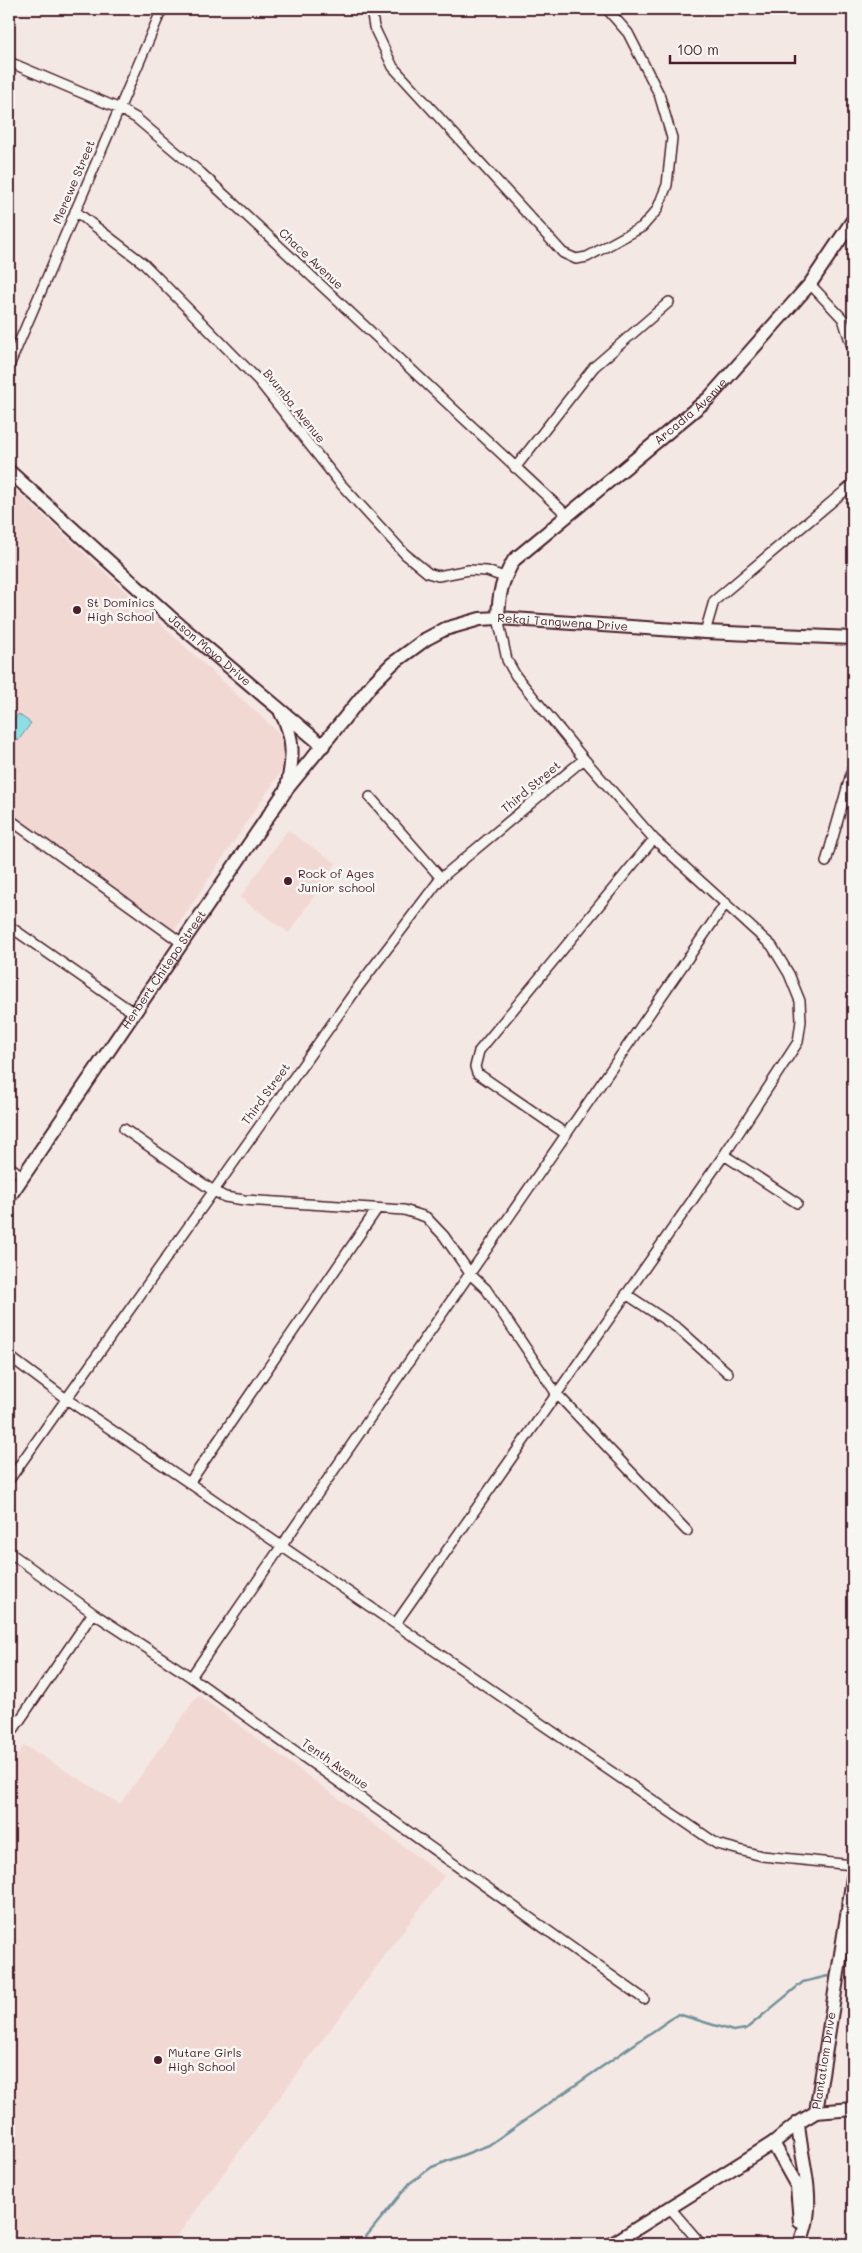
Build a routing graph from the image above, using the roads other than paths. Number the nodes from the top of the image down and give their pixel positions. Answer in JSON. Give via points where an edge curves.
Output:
{"nodes":[{"id":1,"x":162,"y":9,"type":"edge"},
{"id":2,"x":372,"y":9,"type":"edge"},
{"id":3,"x":607,"y":9,"type":"edge"},
{"id":4,"x":9,"y":62,"type":"edge"},
{"id":5,"x":120,"y":109,"type":"junction"},
{"id":6,"x":75,"y":211,"type":"junction"},
{"id":7,"x":853,"y":220,"type":"edge"},
{"id":8,"x":810,"y":284,"type":"junction"},
{"id":9,"x":669,"y":302,"type":"dead end"},
{"id":10,"x":853,"y":350,"type":"edge"},
{"id":11,"x":9,"y":366,"type":"edge"},
{"id":12,"x":516,"y":468,"type":"junction"},
{"id":13,"x":9,"y":471,"type":"edge"},
{"id":14,"x":853,"y":484,"type":"edge"},
{"id":15,"x":568,"y":516,"type":"junction"},
{"id":16,"x":504,"y":578,"type":"junction"},
{"id":17,"x":498,"y":618,"type":"junction"},
{"id":18,"x":705,"y":632,"type":"junction"},
{"id":19,"x":853,"y":638,"type":"edge"},
{"id":20,"x":270,"y":700,"type":"junction"},
{"id":21,"x":323,"y":746,"type":"junction"},
{"id":22,"x":584,"y":759,"type":"junction"},
{"id":23,"x":853,"y":767,"type":"edge"},
{"id":24,"x":286,"y":790,"type":"junction"},
{"id":25,"x":370,"y":797,"type":"dead end"},
{"id":26,"x":9,"y":819,"type":"edge"},
{"id":27,"x":654,"y":839,"type":"junction"},
{"id":28,"x":826,"y":862,"type":"dead end"},
{"id":29,"x":441,"y":878,"type":"junction"},
{"id":30,"x":726,"y":903,"type":"junction"},
{"id":31,"x":9,"y":926,"type":"edge"},
{"id":32,"x":182,"y":943,"type":"junction"},
{"id":33,"x":134,"y":1014,"type":"junction"},
{"id":34,"x":124,"y":1129,"type":"dead end"},
{"id":35,"x":566,"y":1134,"type":"junction"},
{"id":36,"x":724,"y":1155,"type":"junction"},
{"id":37,"x":9,"y":1166,"type":"edge"},
{"id":38,"x":23,"y":1177,"type":"junction"},
{"id":39,"x":212,"y":1190,"type":"junction"},
{"id":40,"x":9,"y":1197,"type":"edge"},
{"id":41,"x":797,"y":1203,"type":"dead end"},
{"id":42,"x":377,"y":1208,"type":"junction"},
{"id":43,"x":471,"y":1275,"type":"junction"},
{"id":44,"x":626,"y":1294,"type":"junction"},
{"id":45,"x":9,"y":1356,"type":"edge"},
{"id":46,"x":728,"y":1373,"type":"dead end"},
{"id":47,"x":556,"y":1393,"type":"junction"},
{"id":48,"x":65,"y":1398,"type":"junction"},
{"id":49,"x":9,"y":1480,"type":"edge"},
{"id":50,"x":190,"y":1482,"type":"junction"},
{"id":51,"x":687,"y":1531,"type":"dead end"},
{"id":52,"x":282,"y":1545,"type":"junction"},
{"id":53,"x":9,"y":1552,"type":"edge"},
{"id":54,"x":93,"y":1612,"type":"junction"},
{"id":55,"x":396,"y":1624,"type":"junction"},
{"id":56,"x":191,"y":1677,"type":"junction"},
{"id":57,"x":9,"y":1735,"type":"edge"},
{"id":58,"x":853,"y":1865,"type":"edge"},
{"id":59,"x":853,"y":1878,"type":"edge"},
{"id":60,"x":644,"y":1999,"type":"dead end"},
{"id":61,"x":853,"y":2109,"type":"edge"},
{"id":62,"x":816,"y":2112,"type":"junction"},
{"id":63,"x":798,"y":2123,"type":"junction"},
{"id":64,"x":773,"y":2143,"type":"junction"},
{"id":65,"x":806,"y":2174,"type":"junction"},
{"id":66,"x":670,"y":2208,"type":"junction"},
{"id":67,"x":801,"y":2243,"type":"edge"},
{"id":68,"x":612,"y":2244,"type":"edge"},
{"id":69,"x":701,"y":2244,"type":"edge"}],
"edges":[{"from":1,"to":5,"type":"street","name":"Merewe Street"},
{"from":2,"to":3,"type":"street","via":[[374,27],[393,67],[563,253],[576,259],[587,257],[642,227],[657,210],[667,185],[672,138],[659,94],[628,33]]},
{"from":4,"to":5,"type":"street","name":"Chace Avenue"},
{"from":5,"to":6,"type":"street","name":"Merewe Street"},
{"from":5,"to":12,"type":"street","name":"Chace Avenue","via":[[136,118],[201,173]]},
{"from":6,"to":11,"type":"street","name":"Merewe Street"},
{"from":6,"to":16,"type":"street","name":"Bvumba Avenue","via":[[142,263],[258,380],[339,482],[405,554],[428,573],[438,576],[487,570]]},
{"from":7,"to":8,"type":"street","name":"Arcadia Avenue"},
{"from":8,"to":10,"type":"street","via":[[843,319]]},
{"from":8,"to":15,"type":"street","name":"Arcadia Avenue","via":[[709,398]]},
{"from":9,"to":12,"type":"street","via":[[594,366]]},
{"from":12,"to":15,"type":"street","name":"Chace Avenue"},
{"from":13,"to":20,"type":"street","name":"Jason Moyo Drive","via":[[169,616]]},
{"from":14,"to":18,"type":"street","via":[[714,601]]},
{"from":15,"to":16,"type":"street","name":"Arcadia Avenue","via":[[514,560]]},
{"from":16,"to":17,"type":"street"},
{"from":17,"to":18,"type":"street","name":"Rekai Tangwena Drive"},
{"from":17,"to":21,"type":"street","name":"Rekai Tangwena Drive","via":[[480,619],[445,629],[426,639],[373,683]]},
{"from":17,"to":22,"type":"street","via":[[507,660],[516,676]]},
{"from":18,"to":19,"type":"street","name":"Rekai Tangwena Drive"},
{"from":20,"to":21,"type":"street","name":"Jason Moyo Drive"},
{"from":20,"to":24,"type":"street","via":[[290,732],[293,763]]},
{"from":21,"to":24,"type":"street","name":"Herbert Chitepo Street"},
{"from":22,"to":27,"type":"street"},
{"from":22,"to":29,"type":"street","name":"Third Street"},
{"from":23,"to":28,"type":"street"},
{"from":24,"to":32,"type":"street","name":"Herbert Chitepo Street"},
{"from":25,"to":29,"type":"street"},
{"from":26,"to":32,"type":"street"},
{"from":27,"to":30,"type":"street"},
{"from":27,"to":35,"type":"street","via":[[479,1051],[475,1060],[477,1073]]},
{"from":29,"to":39,"type":"street","name":"Third Street"},
{"from":30,"to":35,"type":"street"},
{"from":30,"to":36,"type":"street","via":[[772,946],[800,1001],[802,1021],[798,1042]]},
{"from":31,"to":33,"type":"street"},
{"from":32,"to":33,"type":"street","name":"Herbert Chitepo Street"},
{"from":33,"to":38,"type":"street","name":"Herbert Chitepo Street"},
{"from":34,"to":39,"type":"street"},
{"from":35,"to":43,"type":"street"},
{"from":36,"to":41,"type":"street"},
{"from":36,"to":44,"type":"street"},
{"from":37,"to":38,"type":"street"},
{"from":38,"to":40,"type":"street","name":"Herbert Chitepo Street"},
{"from":39,"to":42,"type":"street","via":[[244,1200]]},
{"from":39,"to":48,"type":"street","name":"Third Street"},
{"from":42,"to":43,"type":"street","via":[[404,1210],[426,1217],[444,1236]]},
{"from":42,"to":50,"type":"street"},
{"from":43,"to":47,"type":"street","via":[[486,1289]]},
{"from":43,"to":52,"type":"street"},
{"from":44,"to":46,"type":"street","via":[[679,1330]]},
{"from":44,"to":47,"type":"street"},
{"from":45,"to":48,"type":"street"},
{"from":47,"to":51,"type":"street"},
{"from":47,"to":55,"type":"street"},
{"from":48,"to":49,"type":"street","name":"Third Street"},
{"from":48,"to":50,"type":"street"},
{"from":50,"to":52,"type":"street"},
{"from":52,"to":55,"type":"street"},
{"from":52,"to":56,"type":"street"},
{"from":53,"to":54,"type":"street","name":"Tenth Avenue"},
{"from":54,"to":56,"type":"street","name":"Tenth Avenue"},
{"from":54,"to":57,"type":"street"},
{"from":55,"to":58,"type":"street","via":[[717,1844],[762,1856]]},
{"from":56,"to":60,"type":"street","name":"Tenth Avenue"},
{"from":59,"to":62,"type":"street","name":"Plantatiom Drive"},
{"from":61,"to":62,"type":"street"},
{"from":62,"to":63,"type":"street","name":"Plantatiom Drive"},
{"from":63,"to":64,"type":"street"},
{"from":63,"to":65,"type":"street","name":"Plantatiom Drive"},
{"from":64,"to":65,"type":"street","via":[[790,2155]]},
{"from":64,"to":66,"type":"street"},
{"from":64,"to":67,"type":"street","name":"Plantatiom Drive","via":[[797,2186]]},
{"from":65,"to":67,"type":"street","name":"Plantatiom Drive","via":[[807,2218]]},
{"from":66,"to":68,"type":"street"},
{"from":66,"to":69,"type":"street"}]}
